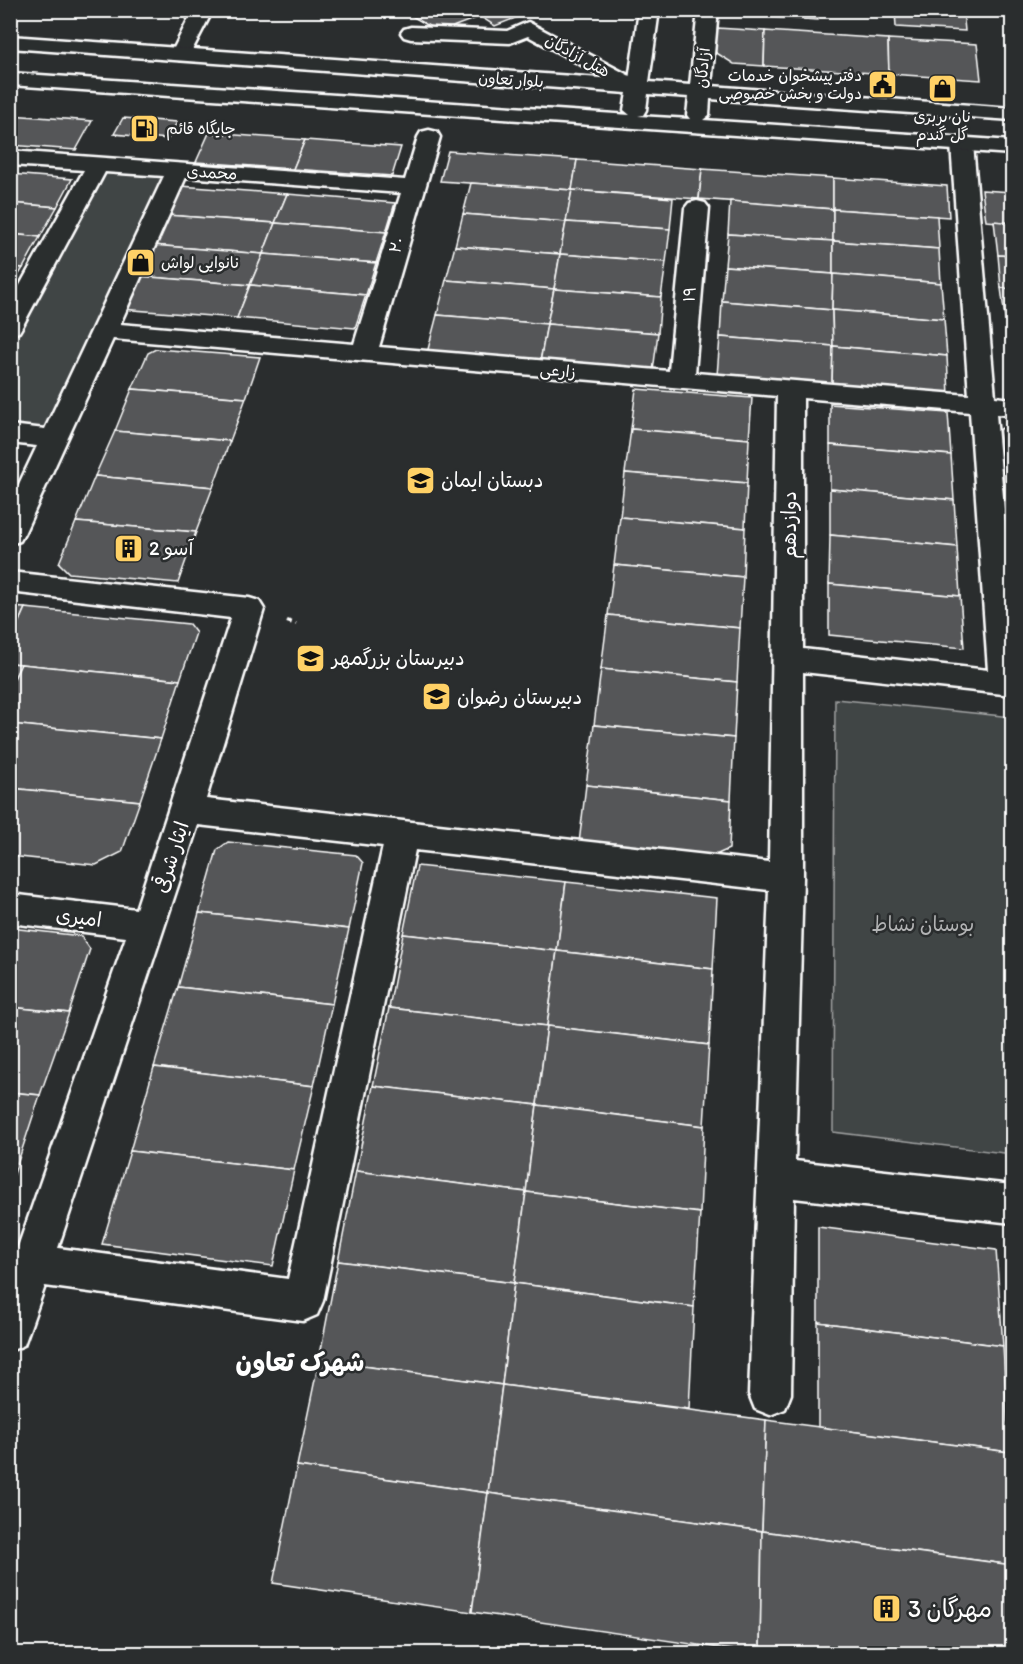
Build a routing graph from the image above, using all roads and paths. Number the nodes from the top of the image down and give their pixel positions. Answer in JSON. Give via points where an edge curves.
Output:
{"nodes":[{"id":1,"x":203,"y":10,"type":"edge"},
{"id":2,"x":649,"y":10,"type":"edge"},
{"id":3,"x":708,"y":10,"type":"edge"},
{"id":4,"x":411,"y":33,"type":"dead end"},
{"id":5,"x":10,"y":42,"type":"edge"},
{"id":6,"x":181,"y":54,"type":"junction"},
{"id":7,"x":10,"y":79,"type":"edge"},
{"id":8,"x":638,"y":88,"type":"junction"},
{"id":9,"x":700,"y":93,"type":"junction"},
{"id":10,"x":1012,"y":114,"type":"edge"},
{"id":11,"x":633,"y":122,"type":"junction"},
{"id":12,"x":697,"y":126,"type":"junction"},
{"id":13,"x":429,"y":137,"type":"dead end"},
{"id":14,"x":962,"y":144,"type":"junction"},
{"id":15,"x":1012,"y":148,"type":"edge"},
{"id":16,"x":10,"y":158,"type":"edge"},
{"id":17,"x":98,"y":164,"type":"junction"},
{"id":18,"x":178,"y":170,"type":"junction"},
{"id":19,"x":413,"y":187,"type":"junction"},
{"id":20,"x":696,"y":208,"type":"dead end"},
{"id":21,"x":10,"y":327,"type":"edge"},
{"id":22,"x":104,"y":330,"type":"junction"},
{"id":23,"x":364,"y":354,"type":"junction"},
{"id":24,"x":681,"y":381,"type":"junction"},
{"id":25,"x":790,"y":390,"type":"junction"},
{"id":26,"x":981,"y":405,"type":"junction"},
{"id":27,"x":1012,"y":407,"type":"edge"},
{"id":28,"x":10,"y":434,"type":"edge"},
{"id":29,"x":54,"y":439,"type":"junction"},
{"id":30,"x":10,"y":534,"type":"edge"},
{"id":31,"x":10,"y":582,"type":"edge"},
{"id":32,"x":788,"y":659,"type":"junction"},
{"id":33,"x":1008,"y":683,"type":"edge"},
{"id":34,"x":186,"y":810,"type":"junction"},
{"id":35,"x":402,"y":834,"type":"junction"},
{"id":36,"x":786,"y":878,"type":"junction"},
{"id":37,"x":10,"y":908,"type":"edge"},
{"id":38,"x":148,"y":925,"type":"junction"},
{"id":39,"x":774,"y":1177,"type":"junction"},
{"id":40,"x":1012,"y":1204,"type":"edge"},
{"id":41,"x":33,"y":1264,"type":"junction"},
{"id":42,"x":10,"y":1331,"type":"edge"},
{"id":43,"x":770,"y":1394,"type":"dead end"}],
"edges":[{"from":1,"to":6,"type":"street"},
{"from":2,"to":8,"type":"street"},
{"from":3,"to":9,"type":"street","name":"آزادگان"},
{"from":4,"to":8,"type":"street","name":"هتل آزادگان","via":[[510,37],[528,28]]},
{"from":5,"to":6,"type":"street","name":"بلوار تعاون"},
{"from":6,"to":8,"type":"street","name":"بلوار تعاون"},
{"from":7,"to":11,"type":"street","name":"بلوار تعاون"},
{"from":8,"to":9,"type":"street","name":"بلوار تعاون"},
{"from":8,"to":11,"type":"street"},
{"from":9,"to":10,"type":"street","name":"بلوار تعاون"},
{"from":9,"to":12,"type":"street","name":"آزادگان"},
{"from":11,"to":12,"type":"street","name":"بلوار تعاون"},
{"from":12,"to":14,"type":"street","name":"بلوار تعاون"},
{"from":13,"to":19,"type":"street","name":"۲۰"},
{"from":14,"to":15,"type":"street","name":"بلوار تعاون"},
{"from":14,"to":26,"type":"street"},
{"from":16,"to":17,"type":"street","name":"محمدی"},
{"from":17,"to":18,"type":"street","name":"محمدی"},
{"from":17,"to":21,"type":"street"},
{"from":18,"to":19,"type":"street","name":"محمدی"},
{"from":18,"to":22,"type":"street"},
{"from":19,"to":23,"type":"street","name":"۲۰"},
{"from":20,"to":24,"type":"street","name":"۱۹"},
{"from":22,"to":23,"type":"street","name":"زارعی"},
{"from":22,"to":29,"type":"street"},
{"from":23,"to":24,"type":"street","name":"زارعی"},
{"from":24,"to":25,"type":"street","name":"زارعی"},
{"from":25,"to":26,"type":"street","name":"زارعی"},
{"from":25,"to":32,"type":"street","name":"دوازدهم"},
{"from":26,"to":27,"type":"street","name":"زارعی"},
{"from":26,"to":33,"type":"street"},
{"from":28,"to":29,"type":"street"},
{"from":29,"to":30,"type":"street"},
{"from":31,"to":34,"type":"street","name":"ایثار شرقی","via":[[249,609]]},
{"from":32,"to":33,"type":"street"},
{"from":32,"to":36,"type":"street","name":"دوازدهم"},
{"from":34,"to":35,"type":"street"},
{"from":34,"to":38,"type":"street","name":"ایثار شرقی"},
{"from":35,"to":36,"type":"street"},
{"from":35,"to":41,"type":"street","via":[[303,1301]]},
{"from":36,"to":39,"type":"street","name":"دوازدهم"},
{"from":37,"to":38,"type":"street","name":"امیری"},
{"from":38,"to":41,"type":"street","name":"ایثار شرقی"},
{"from":39,"to":40,"type":"street"},
{"from":39,"to":43,"type":"street","name":"دوازدهم"},
{"from":41,"to":42,"type":"street","name":"ایثار شرقی"}]}
